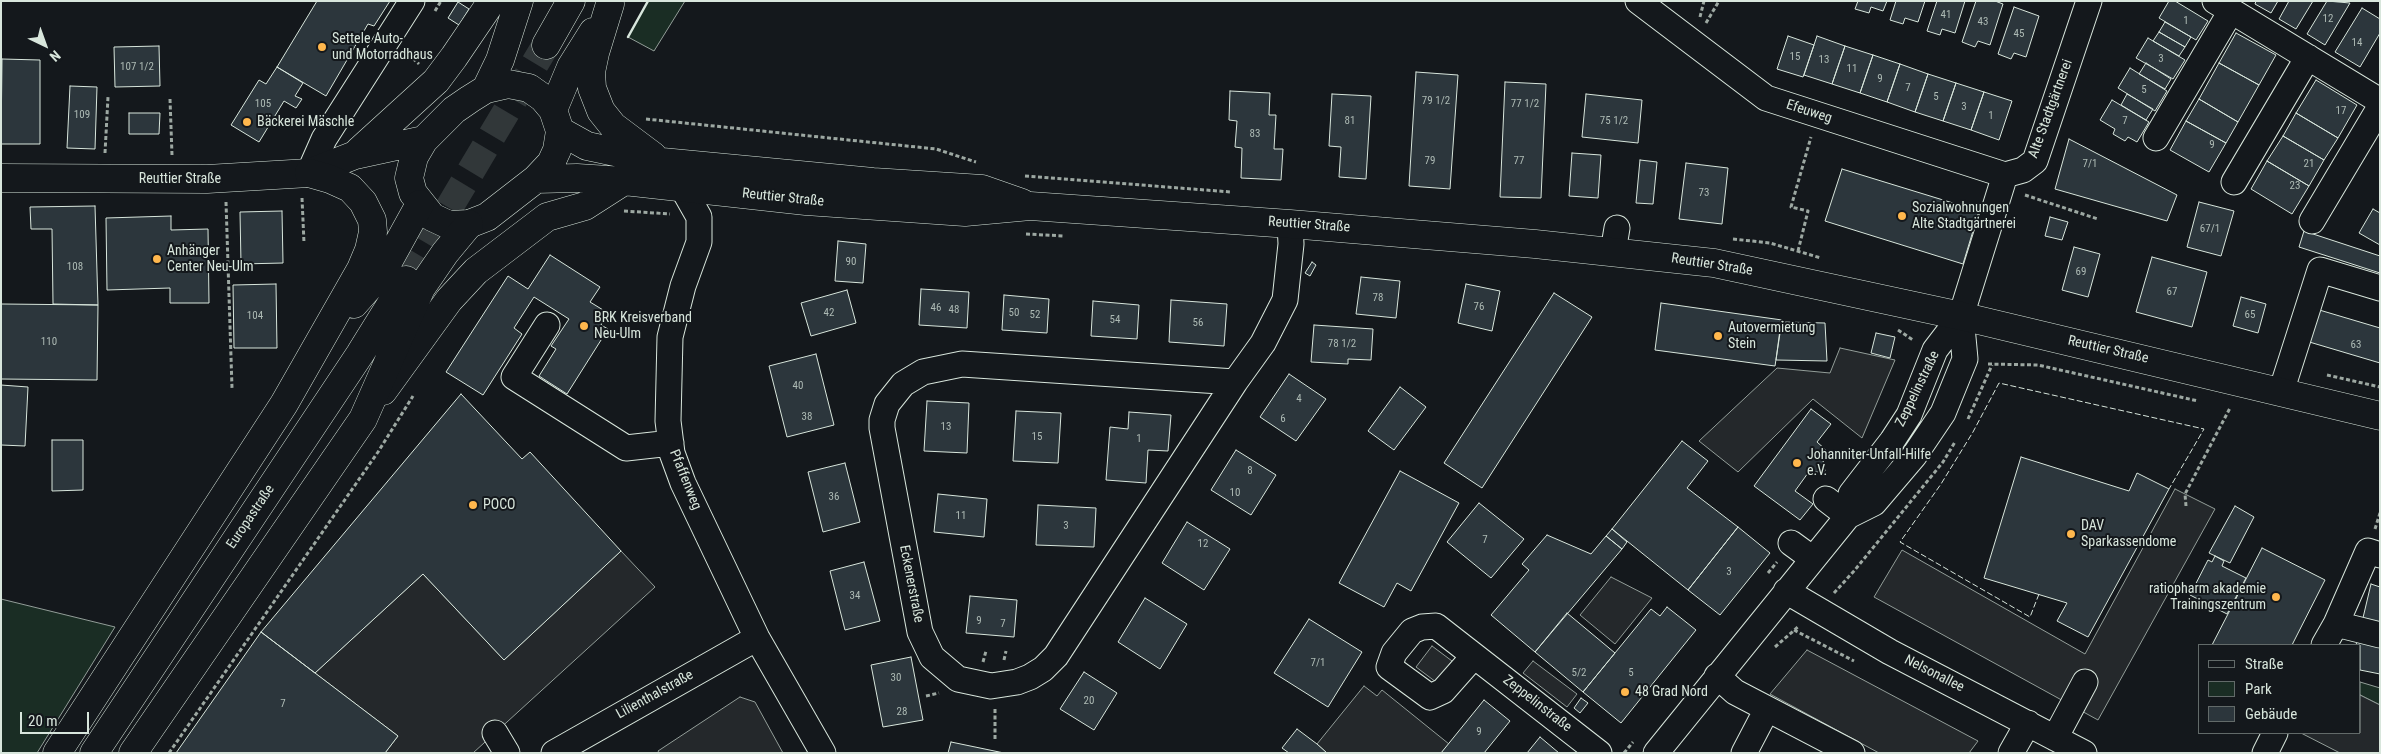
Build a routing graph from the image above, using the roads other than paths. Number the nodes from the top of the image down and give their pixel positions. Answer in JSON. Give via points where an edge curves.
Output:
{"nodes":[{"id":1,"x":412,"y":1,"type":"edge"},
{"id":2,"x":492,"y":1,"type":"edge"},
{"id":3,"x":519,"y":1,"type":"edge"},
{"id":4,"x":571,"y":1,"type":"edge"},
{"id":5,"x":1638,"y":1,"type":"edge"},
{"id":6,"x":2089,"y":1,"type":"edge"},
{"id":7,"x":611,"y":2,"type":"edge"},
{"id":8,"x":2223,"y":6,"type":"edge"},
{"id":9,"x":546,"y":45,"type":"tunnel mouth"},
{"id":10,"x":2308,"y":57,"type":"junction"},
{"id":11,"x":486,"y":89,"type":"junction"},
{"id":12,"x":2380,"y":101,"type":"edge"},
{"id":13,"x":2380,"y":107,"type":"edge"},
{"id":14,"x":556,"y":121,"type":"junction"},
{"id":15,"x":2156,"y":138,"type":"dead end"},
{"id":16,"x":424,"y":140,"type":"junction"},
{"id":17,"x":355,"y":155,"type":"junction"},
{"id":18,"x":675,"y":171,"type":"junction"},
{"id":19,"x":301,"y":174,"type":"junction"},
{"id":20,"x":1,"y":178,"type":"edge"},
{"id":21,"x":409,"y":178,"type":"junction"},
{"id":22,"x":536,"y":179,"type":"junction"},
{"id":23,"x":624,"y":181,"type":"junction"},
{"id":24,"x":2003,"y":181,"type":"junction"},
{"id":25,"x":2234,"y":182,"type":"dead end"},
{"id":26,"x":420,"y":204,"type":"junction"},
{"id":27,"x":2312,"y":221,"type":"dead end"},
{"id":28,"x":469,"y":224,"type":"junction"},
{"id":29,"x":1290,"y":224,"type":"junction"},
{"id":30,"x":406,"y":280,"type":"tunnel mouth"},
{"id":31,"x":2380,"y":288,"type":"edge"},
{"id":32,"x":1961,"y":316,"type":"junction"},
{"id":33,"x":548,"y":324,"type":"dead end"},
{"id":34,"x":322,"y":340,"type":"junction"},
{"id":35,"x":1234,"y":382,"type":"junction"},
{"id":36,"x":2281,"y":392,"type":"junction"},
{"id":37,"x":2380,"y":416,"type":"edge"},
{"id":38,"x":363,"y":419,"type":"junction"},
{"id":39,"x":670,"y":443,"type":"junction"},
{"id":40,"x":1826,"y":499,"type":"dead end"},
{"id":41,"x":1848,"y":516,"type":"junction"},
{"id":42,"x":1791,"y":543,"type":"dead end"},
{"id":43,"x":2380,"y":555,"type":"edge"},
{"id":44,"x":1813,"y":559,"type":"junction"},
{"id":45,"x":1786,"y":591,"type":"junction"},
{"id":46,"x":2336,"y":624,"type":"junction"},
{"id":47,"x":2380,"y":635,"type":"edge"},
{"id":48,"x":757,"y":638,"type":"junction"},
{"id":49,"x":2325,"y":644,"type":"edge"},
{"id":50,"x":1474,"y":656,"type":"dead end"},
{"id":51,"x":1717,"y":676,"type":"junction"},
{"id":52,"x":2085,"y":682,"type":"dead end"},
{"id":53,"x":1767,"y":709,"type":"junction"},
{"id":54,"x":2028,"y":723,"type":"junction"},
{"id":55,"x":2274,"y":734,"type":"edge"},
{"id":56,"x":2055,"y":738,"type":"junction"},
{"id":57,"x":57,"y":753,"type":"edge"},
{"id":58,"x":94,"y":753,"type":"edge"},
{"id":59,"x":133,"y":753,"type":"edge"},
{"id":60,"x":554,"y":753,"type":"edge"},
{"id":61,"x":823,"y":753,"type":"edge"},
{"id":62,"x":1599,"y":753,"type":"edge"},
{"id":63,"x":1656,"y":753,"type":"edge"},
{"id":64,"x":1744,"y":753,"type":"edge"},
{"id":65,"x":1852,"y":753,"type":"edge"},
{"id":66,"x":2011,"y":753,"type":"edge"},
{"id":67,"x":2084,"y":753,"type":"edge"},
{"id":68,"x":2265,"y":753,"type":"edge"}],
"edges":[{"from":1,"to":19,"type":"street"},
{"from":2,"to":17,"type":"main road","via":[[436,81]]},
{"from":3,"to":11,"type":"main road","via":[[500,60]]},
{"from":4,"to":9,"type":"main road"},
{"from":5,"to":24,"type":"street","name":"Efeuweg","via":[[1766,98]]},
{"from":6,"to":24,"type":"street","name":"Alte Stadtgärtnerei","via":[[2035,161]]},
{"from":7,"to":14,"type":"main road","via":[[571,67]]},
{"from":7,"to":18,"type":"main road","via":[[591,72],[596,101],[613,126]]},
{"from":8,"to":10,"type":"street"},
{"from":8,"to":15,"type":"street"},
{"from":10,"to":12,"type":"street"},
{"from":10,"to":25,"type":"street"},
{"from":11,"to":14,"type":"main road","name":"Reuttier Straße","via":[[508,84],[528,88],[543,98]]},
{"from":11,"to":16,"type":"main road","name":"Reuttier Straße","via":[[454,110]]},
{"from":13,"to":27,"type":"street"},
{"from":14,"to":18,"type":"main road","name":"Reuttier Straße","via":[[587,146]]},
{"from":14,"to":22,"type":"main road","via":[[557,150],[551,163]]},
{"from":16,"to":17,"type":"main road","name":"Reuttier Straße"},
{"from":16,"to":21,"type":"main road","name":"Reuttier Straße","via":[[414,157]]},
{"from":17,"to":19,"type":"main road","name":"Reuttier Straße"},
{"from":17,"to":21,"type":"main road","via":[[391,167]]},
{"from":18,"to":23,"type":"main road","name":"Reuttier Straße"},
{"from":18,"to":29,"type":"main road","name":"Reuttier Straße","via":[[806,201],[966,212],[1030,206]]},
{"from":18,"to":39,"type":"street","name":"Pfaffenweg","via":[[699,217],[699,242],[670,337],[667,385]]},
{"from":19,"to":20,"type":"main road","name":"Reuttier Straße","via":[[171,179]]},
{"from":19,"to":34,"type":"main road","via":[[330,179],[350,188],[368,209],[372,220],[369,250]]},
{"from":21,"to":26,"type":"main road"},
{"from":22,"to":23,"type":"main road","name":"Reuttier Straße"},
{"from":22,"to":28,"type":"main road","via":[[487,217]]},
{"from":23,"to":38,"type":"main road","via":[[584,206],[547,217],[476,271],[432,322]]},
{"from":24,"to":32,"type":"street"},
{"from":26,"to":28,"type":"main road","via":[[432,217],[450,225]]},
{"from":26,"to":34,"type":"main road","via":[[383,271]]},
{"from":28,"to":38,"type":"main road","via":[[421,288]]},
{"from":29,"to":32,"type":"main road","name":"Reuttier Straße","via":[[1615,240]]},
{"from":29,"to":35,"type":"street","name":"Eckenerstraße","via":[[1285,300],[1263,343]]},
{"from":30,"to":58,"type":"main road","name":"Europastraße"},
{"from":31,"to":36,"type":"street","via":[[2320,270]]},
{"from":32,"to":36,"type":"main road","name":"Reuttier Straße"},
{"from":32,"to":41,"type":"street","name":"Zeppelinstraße","via":[[1935,350],[1909,415],[1851,494]]},
{"from":32,"to":41,"type":"street","name":"Zeppelinstraße","via":[[1965,359],[1943,413],[1914,456],[1874,503]]},
{"from":33,"to":39,"type":"street","via":[[514,377],[626,448]]},
{"from":34,"to":57,"type":"main road","via":[[284,404]]},
{"from":35,"to":35,"type":"street","name":"Eckenerstraße","via":[[1056,656],[1043,669],[1017,682],[995,686],[967,682],[951,674],[932,657],[922,638],[882,428],[884,413],[894,394],[923,372],[962,364]]},
{"from":36,"to":37,"type":"main road","name":"Reuttier Straße"},
{"from":38,"to":59,"type":"main road"},
{"from":39,"to":48,"type":"street","name":"Pfaffenweg","via":[[683,483]]},
{"from":40,"to":41,"type":"street"},
{"from":41,"to":44,"type":"street","name":"Zeppelinstraße"},
{"from":42,"to":44,"type":"street"},
{"from":43,"to":46,"type":"street","via":[[2368,552]]},
{"from":44,"to":45,"type":"street","name":"Zeppelinstraße"},
{"from":45,"to":51,"type":"street","name":"Zeppelinstraße"},
{"from":45,"to":54,"type":"street","name":"Nelsonallee","via":[[1890,652]]},
{"from":46,"to":47,"type":"street"},
{"from":46,"to":49,"type":"street"},
{"from":48,"to":60,"type":"street","name":"Lilienthalstraße"},
{"from":48,"to":61,"type":"street","name":"Pfaffenweg"},
{"from":50,"to":62,"type":"street","name":"Zeppelinstraße"},
{"from":51,"to":53,"type":"street","via":[[1735,692]]},
{"from":51,"to":63,"type":"street","name":"Zeppelinstraße"},
{"from":52,"to":56,"type":"street"},
{"from":53,"to":64,"type":"street"},
{"from":53,"to":65,"type":"street"},
{"from":54,"to":56,"type":"street","name":"Nelsonallee"},
{"from":54,"to":66,"type":"street"},
{"from":55,"to":68,"type":"street"},
{"from":56,"to":67,"type":"street","name":"Nelsonallee"}]}
